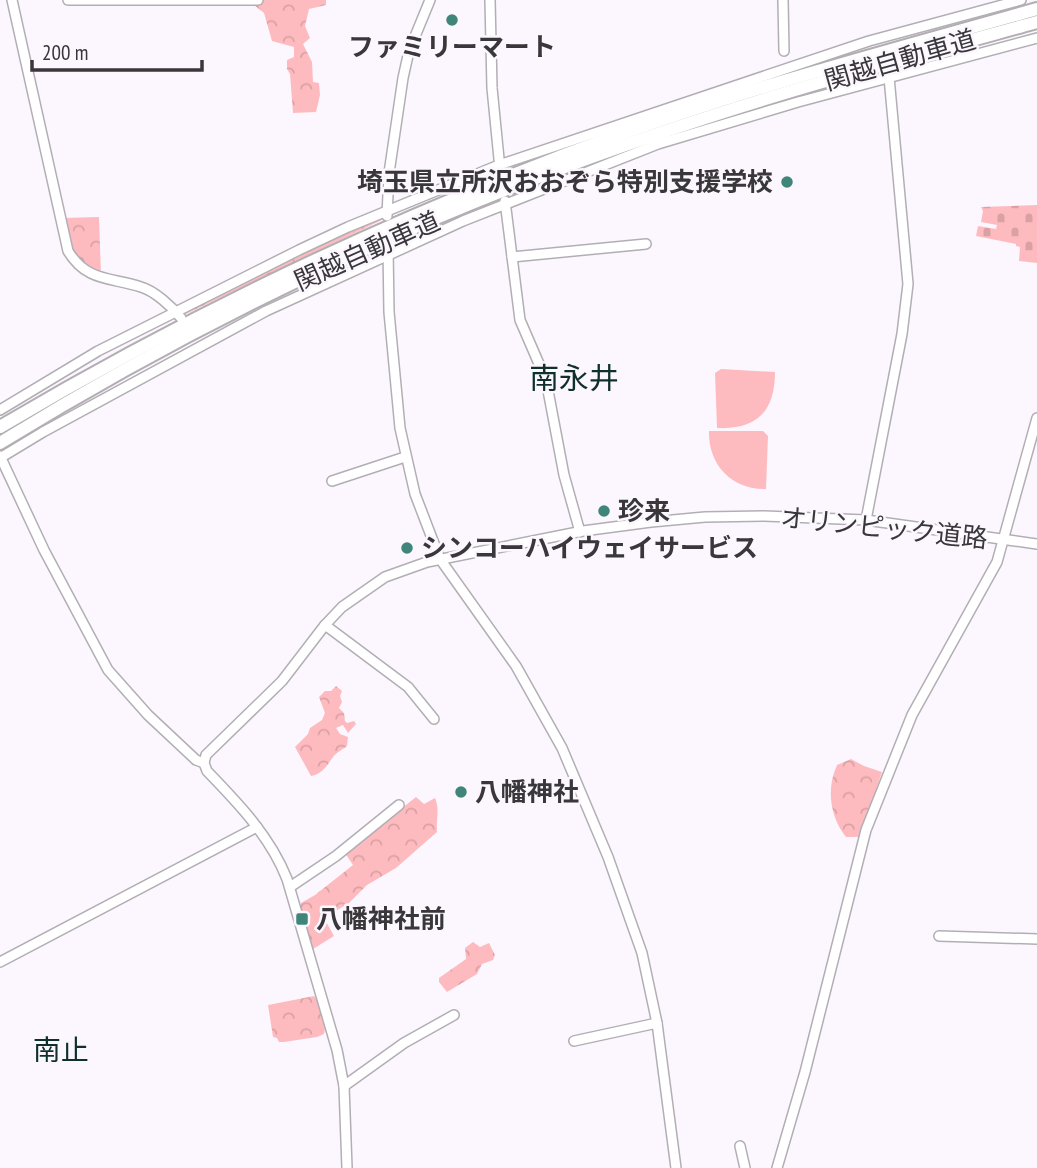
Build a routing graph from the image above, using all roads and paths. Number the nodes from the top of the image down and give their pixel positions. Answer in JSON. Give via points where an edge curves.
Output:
{"nodes":[{"id":1,"x":12,"y":0,"type":"edge"},
{"id":2,"x":68,"y":0,"type":"edge"},
{"id":3,"x":258,"y":0,"type":"edge"},
{"id":4,"x":430,"y":0,"type":"edge"},
{"id":5,"x":490,"y":0,"type":"edge"},
{"id":6,"x":783,"y":0,"type":"edge"},
{"id":7,"x":1021,"y":0,"type":"edge"},
{"id":8,"x":1037,"y":9,"type":"edge"},
{"id":9,"x":1037,"y":22,"type":"edge"},
{"id":10,"x":1037,"y":38,"type":"edge"},
{"id":11,"x":784,"y":51,"type":"dead end"},
{"id":12,"x":889,"y":77,"type":"junction"},
{"id":13,"x":499,"y":168,"type":"junction"},
{"id":14,"x":505,"y":202,"type":"junction"},
{"id":15,"x":387,"y":214,"type":"junction"},
{"id":16,"x":646,"y":244,"type":"dead end"},
{"id":17,"x":388,"y":252,"type":"junction"},
{"id":18,"x":512,"y":257,"type":"junction"},
{"id":19,"x":178,"y":315,"type":"junction"},
{"id":20,"x":0,"y":410,"type":"edge"},
{"id":21,"x":1037,"y":418,"type":"edge"},
{"id":22,"x":0,"y":427,"type":"edge"},
{"id":23,"x":0,"y":443,"type":"edge"},
{"id":24,"x":0,"y":457,"type":"edge"},
{"id":25,"x":405,"y":457,"type":"junction"},
{"id":26,"x":332,"y":481,"type":"dead end"},
{"id":27,"x":866,"y":520,"type":"junction"},
{"id":28,"x":580,"y":532,"type":"junction"},
{"id":29,"x":1003,"y":539,"type":"junction"},
{"id":30,"x":1037,"y":544,"type":"edge"},
{"id":31,"x":440,"y":559,"type":"junction"},
{"id":32,"x":325,"y":625,"type":"junction"},
{"id":33,"x":434,"y":719,"type":"dead end"},
{"id":34,"x":204,"y":763,"type":"junction"},
{"id":35,"x":399,"y":805,"type":"dead end"},
{"id":36,"x":257,"y":827,"type":"junction"},
{"id":37,"x":290,"y":887,"type":"junction"},
{"id":38,"x":939,"y":936,"type":"dead end"},
{"id":39,"x":1037,"y":939,"type":"edge"},
{"id":40,"x":0,"y":962,"type":"edge"},
{"id":41,"x":454,"y":1015,"type":"dead end"},
{"id":42,"x":657,"y":1023,"type":"junction"},
{"id":43,"x":574,"y":1041,"type":"dead end"},
{"id":44,"x":344,"y":1086,"type":"junction"},
{"id":45,"x":740,"y":1146,"type":"dead end"},
{"id":46,"x":347,"y":1168,"type":"edge"},
{"id":47,"x":676,"y":1168,"type":"edge"},
{"id":48,"x":745,"y":1168,"type":"edge"},
{"id":49,"x":777,"y":1168,"type":"edge"}],
"edges":[{"from":1,"to":19,"type":"street","via":[[68,251],[90,275],[144,288]]},
{"from":2,"to":3,"type":"street"},
{"from":4,"to":15,"type":"street","via":[[403,78]]},
{"from":5,"to":13,"type":"street"},
{"from":6,"to":11,"type":"street"},
{"from":7,"to":13,"type":"street","via":[[869,41]]},
{"from":8,"to":22,"type":"highway","name":"関越自動車道","via":[[707,105],[465,194],[250,291]]},
{"from":9,"to":23,"type":"highway","name":"関越自動車道","via":[[760,100],[526,182],[255,303],[110,378]]},
{"from":10,"to":12,"type":"street"},
{"from":12,"to":14,"type":"street","via":[[667,141]]},
{"from":12,"to":27,"type":"street","via":[[908,284]]},
{"from":13,"to":15,"type":"street"},
{"from":14,"to":17,"type":"street"},
{"from":14,"to":18,"type":"street"},
{"from":15,"to":19,"type":"street","via":[[335,232]]},
{"from":16,"to":18,"type":"street"},
{"from":17,"to":24,"type":"street","via":[[207,340]]},
{"from":17,"to":25,"type":"street","via":[[391,345]]},
{"from":18,"to":28,"type":"street","via":[[520,320],[546,380]]},
{"from":19,"to":20,"type":"street","via":[[98,351]]},
{"from":21,"to":29,"type":"street"},
{"from":24,"to":34,"type":"street","via":[[107,670],[148,715]]},
{"from":25,"to":26,"type":"street"},
{"from":25,"to":31,"type":"street"},
{"from":27,"to":28,"type":"street","name":"オリンピック道路","via":[[705,517]]},
{"from":27,"to":29,"type":"street","name":"オリンピック道路"},
{"from":28,"to":31,"type":"street","name":"オリンピック道路"},
{"from":29,"to":30,"type":"street","name":"オリンピック道路"},
{"from":29,"to":49,"type":"street","via":[[998,562],[912,715],[880,790]]},
{"from":31,"to":32,"type":"street","name":"オリンピック道路","via":[[385,577]]},
{"from":31,"to":42,"type":"street","via":[[516,666],[575,776],[631,917]]},
{"from":32,"to":33,"type":"street","via":[[408,687]]},
{"from":32,"to":34,"type":"street","name":"オリンピック道路","via":[[291,671],[206,755]]},
{"from":34,"to":36,"type":"street"},
{"from":35,"to":37,"type":"street"},
{"from":36,"to":37,"type":"street"},
{"from":36,"to":40,"type":"street"},
{"from":37,"to":44,"type":"street"},
{"from":38,"to":39,"type":"street"},
{"from":41,"to":44,"type":"street","via":[[404,1043]]},
{"from":42,"to":43,"type":"street"},
{"from":42,"to":47,"type":"street"},
{"from":44,"to":46,"type":"street"},
{"from":45,"to":48,"type":"street"}]}
